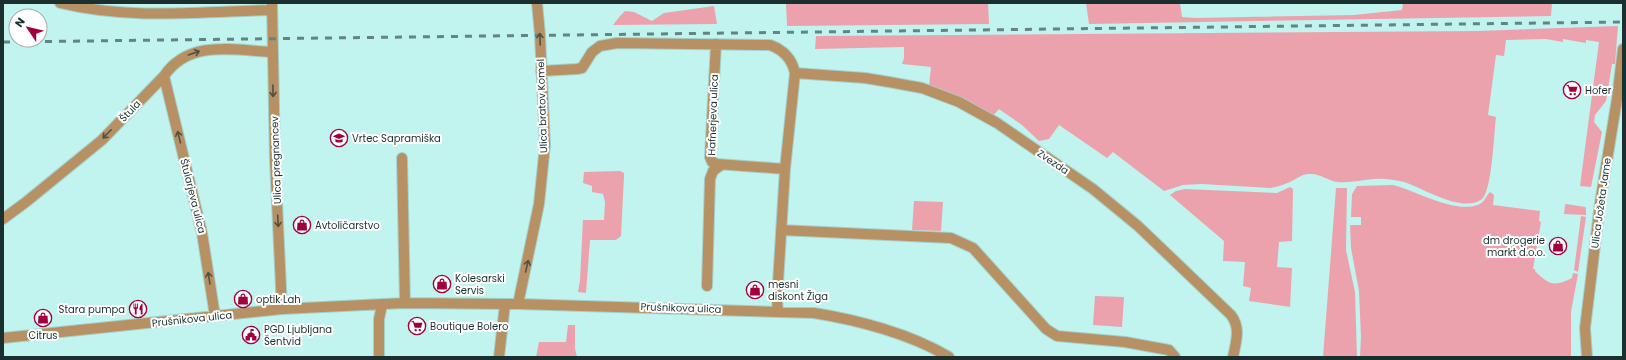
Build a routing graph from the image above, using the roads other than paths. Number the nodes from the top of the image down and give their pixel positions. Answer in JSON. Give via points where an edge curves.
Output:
{"nodes":[{"id":1,"x":60,"y":3,"type":"edge"},
{"id":2,"x":537,"y":3,"type":"edge"},
{"id":3,"x":272,"y":6,"type":"edge"},
{"id":4,"x":716,"y":44,"type":"junction"},
{"id":5,"x":1623,"y":49,"type":"edge"},
{"id":6,"x":272,"y":52,"type":"junction"},
{"id":7,"x":541,"y":71,"type":"junction"},
{"id":8,"x":795,"y":73,"type":"junction"},
{"id":9,"x":164,"y":76,"type":"junction"},
{"id":10,"x":402,"y":158,"type":"dead end"},
{"id":11,"x":721,"y":165,"type":"junction"},
{"id":12,"x":784,"y":169,"type":"junction"},
{"id":13,"x":3,"y":218,"type":"edge"},
{"id":14,"x":781,"y":230,"type":"junction"},
{"id":15,"x":707,"y":286,"type":"dead end"},
{"id":16,"x":405,"y":303,"type":"junction"},
{"id":17,"x":505,"y":304,"type":"junction"},
{"id":18,"x":518,"y":304,"type":"junction"},
{"id":19,"x":382,"y":305,"type":"junction"},
{"id":20,"x":282,"y":309,"type":"junction"},
{"id":21,"x":778,"y":312,"type":"junction"},
{"id":22,"x":215,"y":316,"type":"junction"},
{"id":23,"x":3,"y":338,"type":"edge"},
{"id":24,"x":379,"y":357,"type":"edge"},
{"id":25,"x":499,"y":357,"type":"edge"},
{"id":26,"x":949,"y":357,"type":"edge"},
{"id":27,"x":1175,"y":357,"type":"edge"},
{"id":28,"x":1233,"y":357,"type":"edge"},
{"id":29,"x":1587,"y":357,"type":"edge"}],
"edges":[{"from":1,"to":3,"type":"street","via":[[121,13],[157,14]]},
{"from":7,"to":2,"type":"street","name":"Ulica bratov Komel","one_way":true},
{"from":3,"to":6,"type":"street","name":"Ulica pregnancev"},
{"from":4,"to":7,"type":"street","via":[[617,43],[600,46],[592,52],[582,68]]},
{"from":4,"to":8,"type":"street","via":[[770,45],[792,61]]},
{"from":4,"to":11,"type":"street","name":"Hafnerjeva ulica","via":[[710,157],[712,162]]},
{"from":5,"to":29,"type":"street","name":"Ulica Jožeta Jame","via":[[1600,203],[1586,328]]},
{"from":9,"to":6,"type":"street","name":"Štula","one_way":true,"via":[[178,60],[203,50]]},
{"from":6,"to":20,"type":"street","name":"Ulica pregnancev","one_way":true},
{"from":18,"to":7,"type":"street","name":"Ulica bratov Komel","one_way":true,"via":[[539,204],[545,145]]},
{"from":8,"to":12,"type":"street"},
{"from":8,"to":28,"type":"street","name":"Zvezda","via":[[865,78],[922,88],[959,102],[997,123],[1090,186],[1138,226],[1231,315],[1238,330]]},
{"from":9,"to":13,"type":"street","name":"Štula","one_way":true,"via":[[102,140]]},
{"from":22,"to":9,"type":"street","name":"Štularjeva ulica","one_way":true,"via":[[202,233]]},
{"from":10,"to":16,"type":"street"},
{"from":11,"to":12,"type":"street","name":"Hafnerjeva ulica"},
{"from":11,"to":15,"type":"street","via":[[713,171],[710,179]]},
{"from":12,"to":14,"type":"street"},
{"from":14,"to":21,"type":"street"},
{"from":14,"to":27,"type":"street","via":[[951,238],[973,248],[1046,329],[1057,336],[1125,342],[1169,350]]},
{"from":16,"to":17,"type":"street","name":"Prušnikova ulica"},
{"from":16,"to":19,"type":"street","name":"Prušnikova ulica"},
{"from":17,"to":18,"type":"street","name":"Prušnikova ulica"},
{"from":17,"to":25,"type":"street"},
{"from":18,"to":21,"type":"street","name":"Prušnikova ulica"},
{"from":19,"to":20,"type":"street","name":"Prušnikova ulica"},
{"from":19,"to":24,"type":"street","via":[[379,319]]},
{"from":20,"to":22,"type":"street","name":"Prušnikova ulica"},
{"from":21,"to":26,"type":"street","name":"Prušnikova ulica","via":[[838,317],[881,329]]},
{"from":22,"to":23,"type":"street","name":"Prušnikova ulica"}]}
